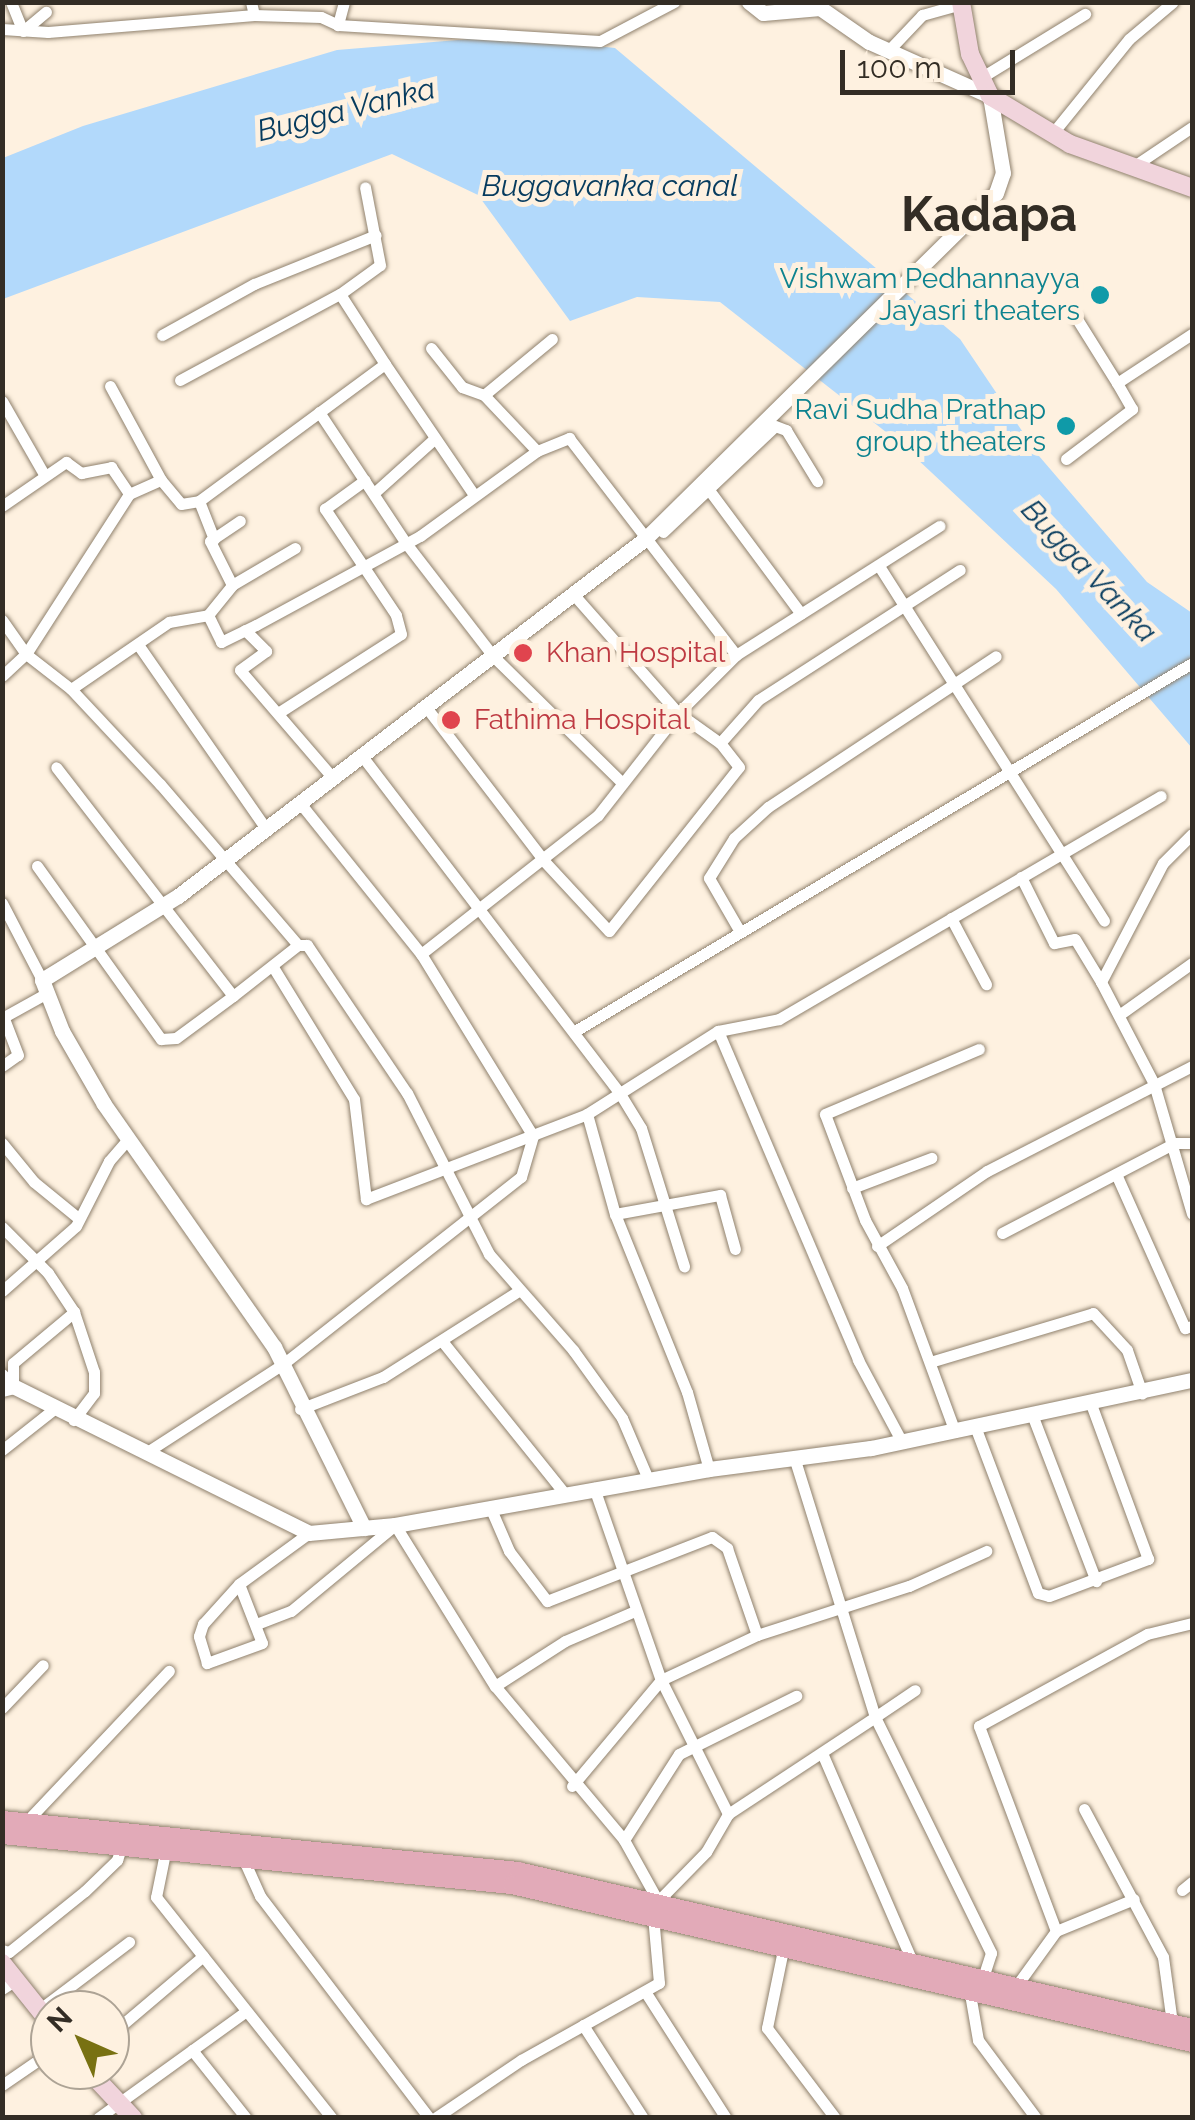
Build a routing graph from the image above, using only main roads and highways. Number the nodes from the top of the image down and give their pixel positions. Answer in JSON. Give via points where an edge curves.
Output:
{"nodes":[{"id":1,"x":961,"y":3,"type":"edge"},
{"id":2,"x":1192,"y":188,"type":"edge"},
{"id":3,"x":2,"y":1820,"type":"edge"},
{"id":4,"x":2,"y":1835,"type":"edge"},
{"id":5,"x":655,"y":1908,"type":"junction"},
{"id":6,"x":2,"y":1963,"type":"edge"},
{"id":7,"x":974,"y":1980,"type":"junction"},
{"id":8,"x":9,"y":1985,"type":"edge"},
{"id":9,"x":30,"y":2004,"type":"edge"},
{"id":10,"x":1192,"y":2028,"type":"edge"},
{"id":11,"x":1192,"y":2043,"type":"edge"},
{"id":12,"x":107,"y":2090,"type":"edge"},
{"id":13,"x":126,"y":2110,"type":"edge"}],
"edges":[{"from":1,"to":2,"type":"main road","via":[[970,54],[990,96],[1052,134]]},
{"from":3,"to":5,"type":"main road","via":[[449,1862]]},
{"from":4,"to":5,"type":"main road","via":[[512,1885]]},
{"from":5,"to":7,"type":"main road","via":[[784,1945]]},
{"from":5,"to":7,"type":"main road","via":[[911,1959]]},
{"from":6,"to":8,"type":"main road"},
{"from":7,"to":10,"type":"main road"},
{"from":7,"to":11,"type":"main road"},
{"from":8,"to":9,"type":"main road"},
{"from":12,"to":13,"type":"main road"}]}
